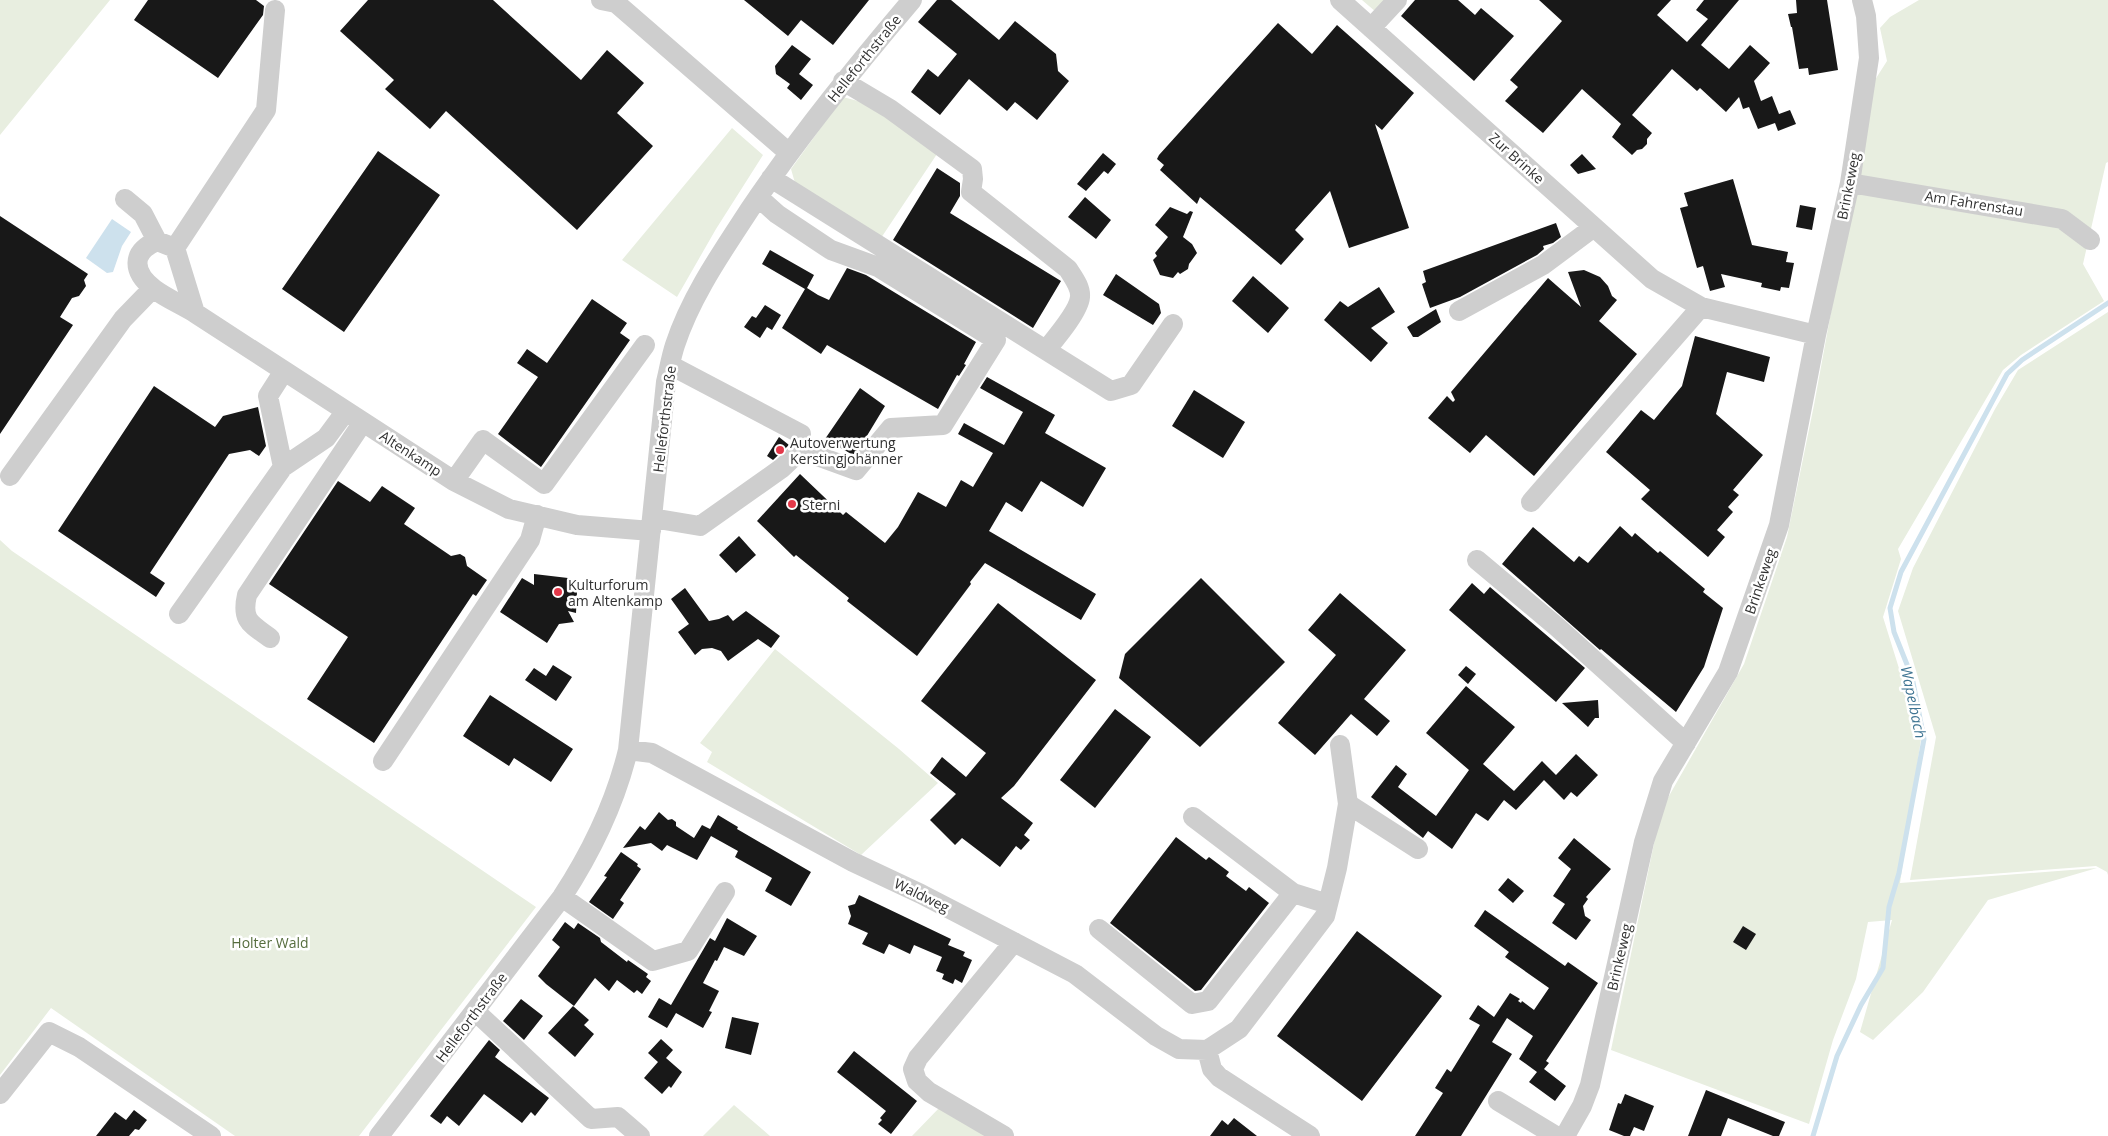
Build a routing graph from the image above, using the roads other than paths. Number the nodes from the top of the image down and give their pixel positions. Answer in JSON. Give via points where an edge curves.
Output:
{"nodes":[{"id":1,"x":601,"y":0,"type":"edge"},
{"id":2,"x":912,"y":0,"type":"edge"},
{"id":3,"x":1340,"y":0,"type":"edge"},
{"id":4,"x":1397,"y":0,"type":"edge"},
{"id":5,"x":1862,"y":0,"type":"edge"},
{"id":6,"x":275,"y":10,"type":"dead end"},
{"id":7,"x":1371,"y":28,"type":"junction"},
{"id":8,"x":843,"y":81,"type":"junction"},
{"id":9,"x":789,"y":153,"type":"junction"},
{"id":10,"x":770,"y":178,"type":"junction"},
{"id":11,"x":1850,"y":183,"type":"junction"},
{"id":12,"x":758,"y":197,"type":"junction"},
{"id":13,"x":125,"y":199,"type":"dead end"},
{"id":14,"x":1594,"y":227,"type":"junction"},
{"id":15,"x":2090,"y":240,"type":"dead end"},
{"id":16,"x":166,"y":245,"type":"junction"},
{"id":17,"x":154,"y":288,"type":"junction"},
{"id":18,"x":1700,"y":307,"type":"junction"},
{"id":19,"x":1460,"y":311,"type":"dead end"},
{"id":20,"x":196,"y":313,"type":"junction"},
{"id":21,"x":1173,"y":324,"type":"dead end"},
{"id":22,"x":1816,"y":335,"type":"junction"},
{"id":23,"x":645,"y":345,"type":"dead end"},
{"id":24,"x":1046,"y":350,"type":"junction"},
{"id":25,"x":670,"y":365,"type":"junction"},
{"id":26,"x":284,"y":371,"type":"junction"},
{"id":27,"x":346,"y":411,"type":"junction"},
{"id":28,"x":363,"y":422,"type":"junction"},
{"id":29,"x":801,"y":450,"type":"junction"},
{"id":30,"x":283,"y":467,"type":"junction"},
{"id":31,"x":10,"y":476,"type":"dead end"},
{"id":32,"x":454,"y":482,"type":"junction"},
{"id":33,"x":1531,"y":502,"type":"dead end"},
{"id":34,"x":537,"y":515,"type":"junction"},
{"id":35,"x":651,"y":525,"type":"junction"},
{"id":36,"x":1477,"y":560,"type":"dead end"},
{"id":37,"x":178,"y":614,"type":"dead end"},
{"id":38,"x":270,"y":638,"type":"dead end"},
{"id":39,"x":1686,"y":744,"type":"junction"},
{"id":40,"x":1340,"y":745,"type":"dead end"},
{"id":41,"x":628,"y":750,"type":"junction"},
{"id":42,"x":383,"y":761,"type":"dead end"},
{"id":43,"x":1348,"y":804,"type":"junction"},
{"id":44,"x":1193,"y":816,"type":"dead end"},
{"id":45,"x":1418,"y":849,"type":"dead end"},
{"id":46,"x":725,"y":892,"type":"dead end"},
{"id":47,"x":1293,"y":893,"type":"junction"},
{"id":48,"x":562,"y":897,"type":"junction"},
{"id":49,"x":1328,"y":904,"type":"junction"},
{"id":50,"x":1099,"y":929,"type":"dead end"},
{"id":51,"x":1014,"y":942,"type":"junction"},
{"id":52,"x":476,"y":1012,"type":"junction"},
{"id":53,"x":1207,"y":1050,"type":"junction"},
{"id":54,"x":0,"y":1094,"type":"edge"},
{"id":55,"x":1498,"y":1101,"type":"dead end"},
{"id":56,"x":211,"y":1136,"type":"edge"},
{"id":57,"x":379,"y":1136,"type":"edge"},
{"id":58,"x":640,"y":1136,"type":"edge"},
{"id":59,"x":1004,"y":1136,"type":"edge"},
{"id":60,"x":1310,"y":1136,"type":"edge"},
{"id":61,"x":1556,"y":1136,"type":"edge"},
{"id":62,"x":1565,"y":1136,"type":"edge"}],
"edges":[{"from":1,"to":9,"type":"street","via":[[616,3]]},
{"from":2,"to":8,"type":"street","name":"Helleforthstraße"},
{"from":3,"to":7,"type":"street","name":"Zur Brinke"},
{"from":4,"to":7,"type":"street"},
{"from":5,"to":11,"type":"street","name":"Brinkeweg","via":[[1869,58]]},
{"from":6,"to":16,"type":"street","via":[[266,110]]},
{"from":7,"to":14,"type":"street","name":"Zur Brinke"},
{"from":8,"to":9,"type":"street","name":"Helleforthstraße"},
{"from":8,"to":24,"type":"street","via":[[890,109],[972,169],[971,192],[1068,268],[1077,282],[1078,306]]},
{"from":9,"to":10,"type":"street","name":"Helleforthstraße"},
{"from":10,"to":12,"type":"street","name":"Helleforthstraße"},
{"from":10,"to":24,"type":"street"},
{"from":11,"to":15,"type":"street","name":"Am Fahrenstau","via":[[2062,219]]},
{"from":11,"to":22,"type":"street","name":"Brinkeweg"},
{"from":12,"to":25,"type":"street","name":"Helleforthstraße","via":[[719,255],[687,314]]},
{"from":12,"to":29,"type":"street","via":[[777,214],[831,250],[878,266],[996,340],[943,425],[892,428],[856,470]]},
{"from":13,"to":16,"type":"street","via":[[143,214]]},
{"from":14,"to":18,"type":"street","name":"Zur Brinke","via":[[1652,279]]},
{"from":14,"to":19,"type":"street","via":[[1544,265]]},
{"from":16,"to":17,"type":"street","name":"Altenkamp","via":[[149,245],[139,253],[136,264]]},
{"from":16,"to":20,"type":"street"},
{"from":17,"to":20,"type":"street","name":"Altenkamp"},
{"from":17,"to":31,"type":"street","via":[[123,319]]},
{"from":18,"to":22,"type":"street","name":"Zur Brinke"},
{"from":18,"to":33,"type":"street"},
{"from":20,"to":26,"type":"street","name":"Altenkamp"},
{"from":21,"to":24,"type":"street","via":[[1132,386],[1111,391]]},
{"from":22,"to":39,"type":"street","name":"Brinkeweg","via":[[1780,525],[1728,672]]},
{"from":23,"to":32,"type":"street","via":[[544,484],[483,440]]},
{"from":25,"to":29,"type":"street","via":[[801,434]]},
{"from":25,"to":35,"type":"street","name":"Helleforthstraße"},
{"from":26,"to":27,"type":"street","name":"Altenkamp"},
{"from":26,"to":30,"type":"street","via":[[268,396]]},
{"from":27,"to":28,"type":"street","name":"Altenkamp"},
{"from":27,"to":30,"type":"street","via":[[326,438]]},
{"from":28,"to":32,"type":"street","name":"Altenkamp"},
{"from":28,"to":38,"type":"street","via":[[247,595],[244,608],[247,621]]},
{"from":29,"to":35,"type":"street","name":"Altenkamp","via":[[782,468],[700,526]]},
{"from":30,"to":37,"type":"street"},
{"from":32,"to":34,"type":"street","name":"Altenkamp","via":[[509,509]]},
{"from":34,"to":35,"type":"street","name":"Altenkamp","via":[[577,525]]},
{"from":34,"to":42,"type":"street","via":[[530,540]]},
{"from":35,"to":41,"type":"street","name":"Helleforthstraße"},
{"from":36,"to":39,"type":"street","via":[[1556,626]]},
{"from":39,"to":62,"type":"street","name":"Brinkeweg","via":[[1663,781],[1644,842],[1590,1085]]},
{"from":40,"to":43,"type":"street"},
{"from":41,"to":48,"type":"street","name":"Helleforthstraße","via":[[603,827]]},
{"from":41,"to":51,"type":"street","name":"Waldweg","via":[[652,753],[852,862]]},
{"from":43,"to":45,"type":"street"},
{"from":43,"to":49,"type":"street"},
{"from":44,"to":47,"type":"street"},
{"from":46,"to":48,"type":"street","via":[[688,951],[653,961]]},
{"from":47,"to":49,"type":"street"},
{"from":47,"to":50,"type":"street","via":[[1208,1002],[1192,1004]]},
{"from":48,"to":52,"type":"street","name":"Helleforthstraße"},
{"from":49,"to":53,"type":"street","via":[[1325,916],[1240,1029]]},
{"from":51,"to":53,"type":"street","name":"Waldweg","via":[[1076,974],[1156,1036],[1179,1049]]},
{"from":51,"to":59,"type":"street","via":[[918,1058],[913,1069],[917,1081],[929,1092]]},
{"from":52,"to":57,"type":"street","name":"Helleforthstraße"},
{"from":52,"to":58,"type":"street","via":[[592,1119],[618,1117]]},
{"from":53,"to":60,"type":"street","via":[[1212,1069],[1219,1077]]},
{"from":54,"to":56,"type":"street","via":[[48,1032],[79,1047]]},
{"from":55,"to":61,"type":"street"}]}
